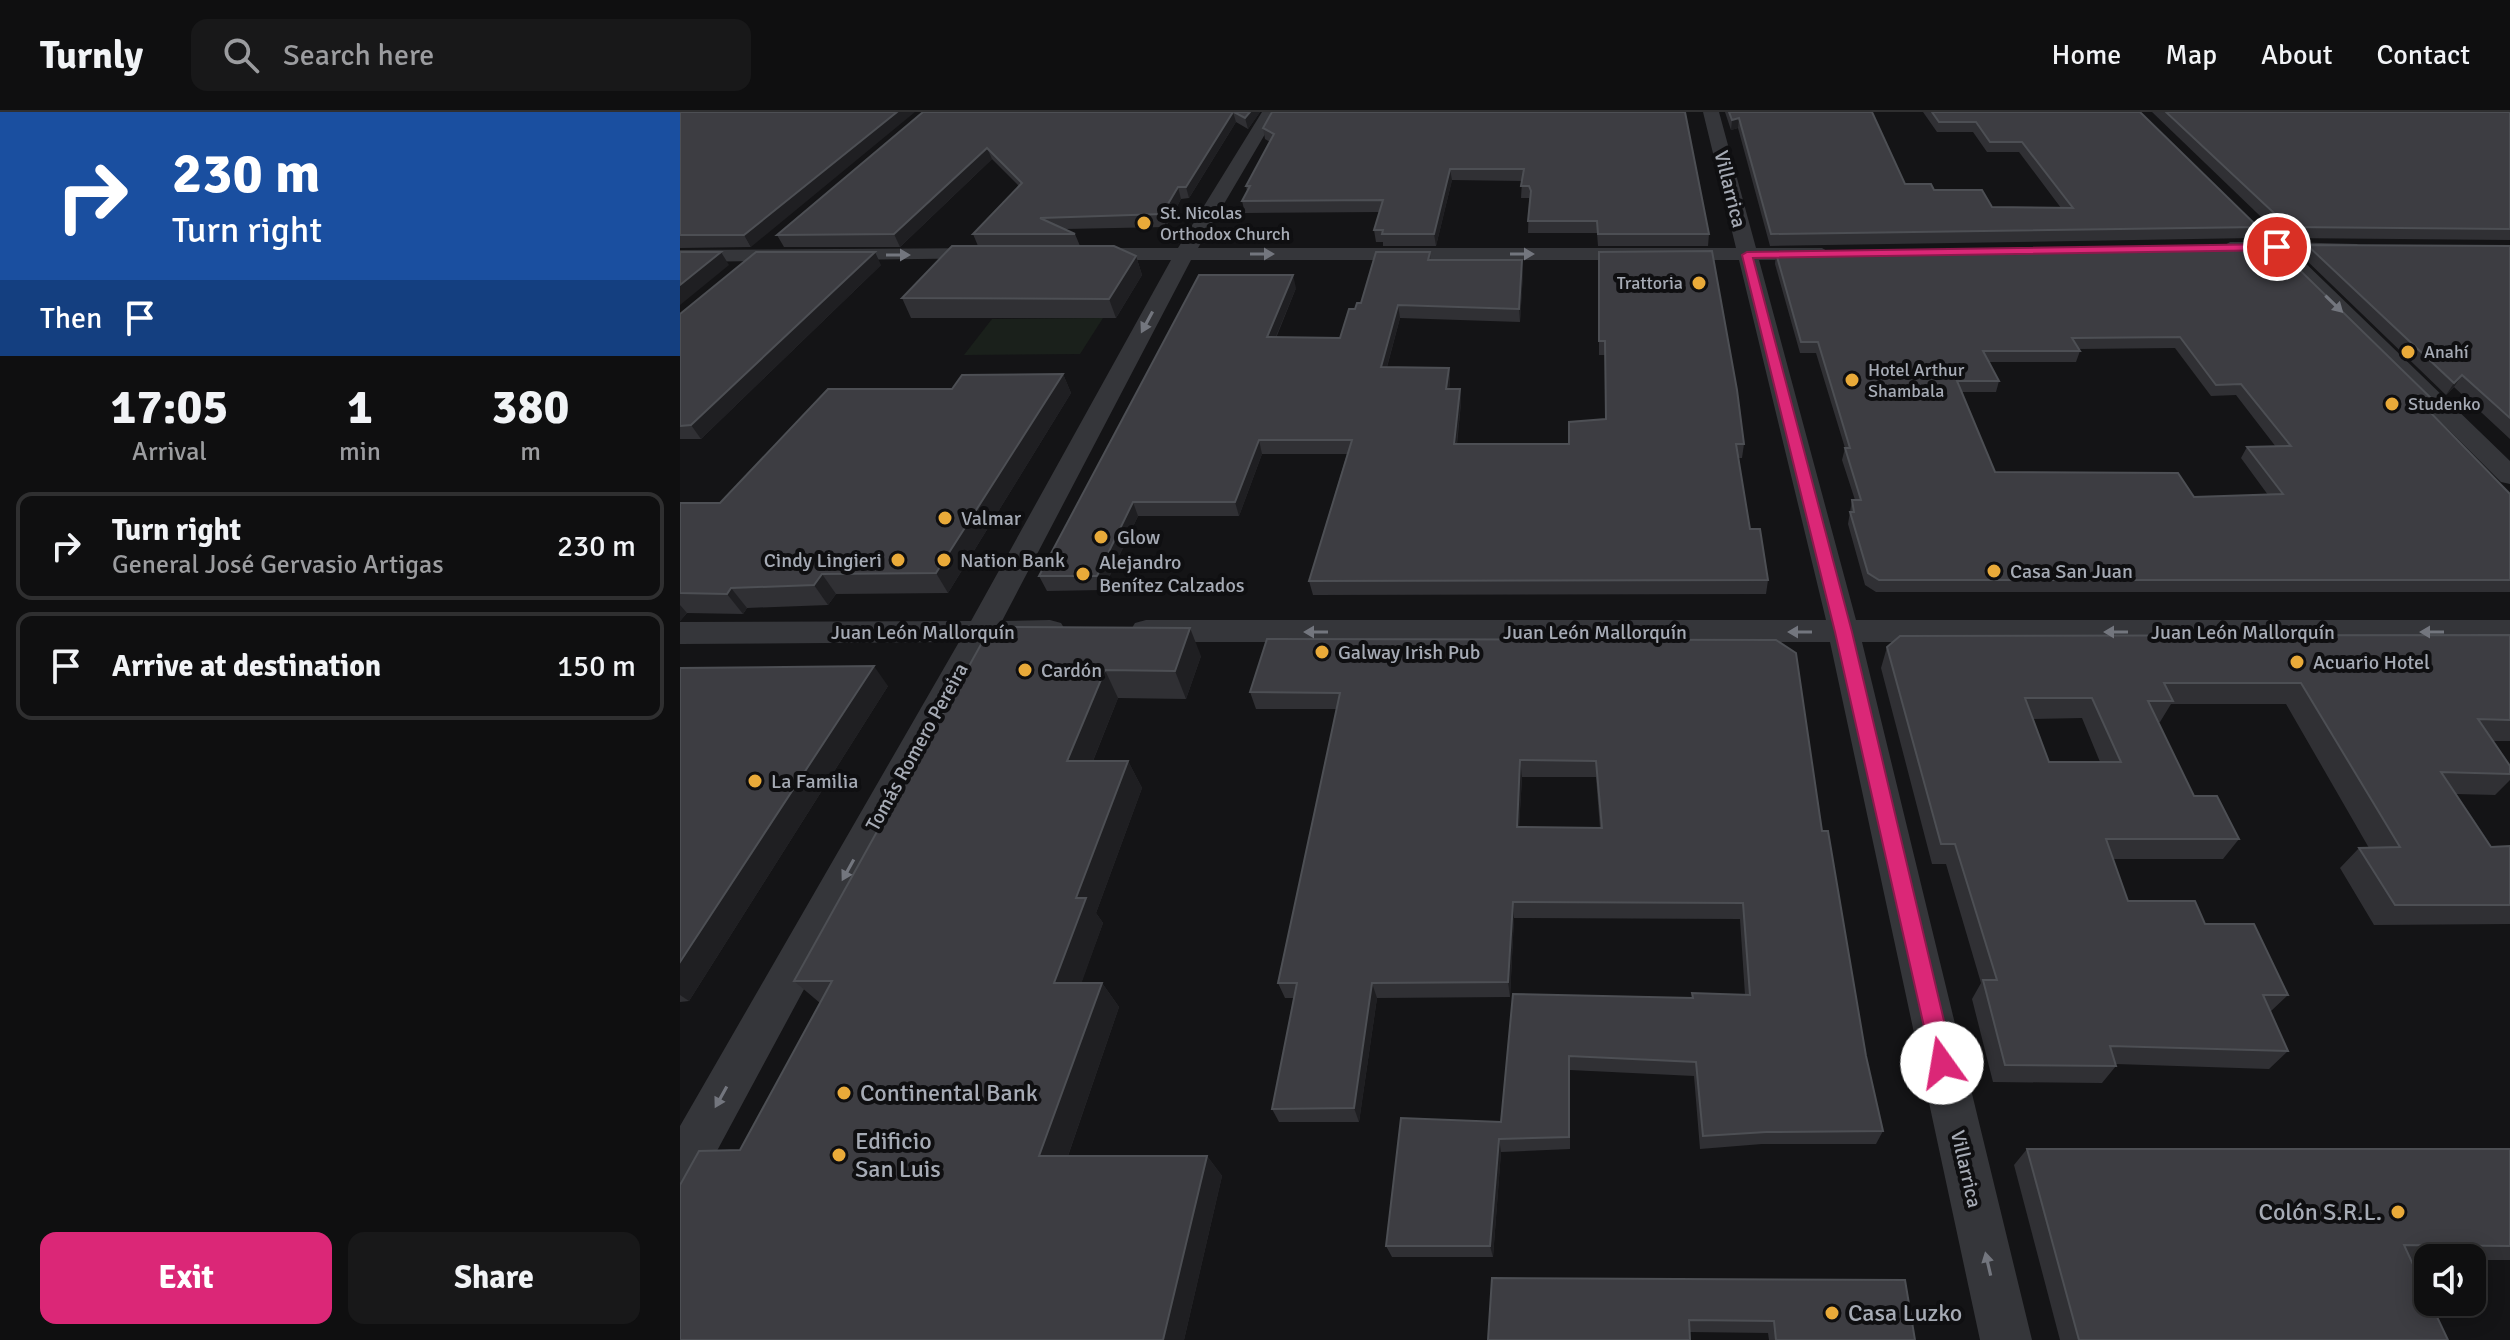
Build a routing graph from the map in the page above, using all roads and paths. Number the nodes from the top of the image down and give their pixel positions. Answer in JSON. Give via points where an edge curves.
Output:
{"nodes":[{"id":1,"x":1270,"y":112,"type":"edge"},
{"id":2,"x":1711,"y":112,"type":"edge"},
{"id":3,"x":2256,"y":227,"type":"edge"},
{"id":4,"x":782,"y":235,"type":"edge"},
{"id":5,"x":2277,"y":247,"type":"junction"},
{"id":6,"x":2215,"y":248,"type":"edge"},
{"id":7,"x":2370,"y":248,"type":"edge"},
{"id":8,"x":1010,"y":254,"type":"edge"},
{"id":9,"x":1058,"y":254,"type":"edge"},
{"id":10,"x":1184,"y":254,"type":"junction"},
{"id":11,"x":1841,"y":254,"type":"edge"},
{"id":12,"x":758,"y":255,"type":"junction"},
{"id":13,"x":1747,"y":255,"type":"junction"},
{"id":14,"x":680,"y":256,"type":"edge"},
{"id":15,"x":735,"y":274,"type":"edge"},
{"id":16,"x":2510,"y":476,"type":"edge"},
{"id":17,"x":981,"y":631,"type":"junction"},
{"id":18,"x":1077,"y":631,"type":"edge"},
{"id":19,"x":1109,"y":631,"type":"edge"},
{"id":20,"x":2510,"y":631,"type":"edge"},
{"id":21,"x":1844,"y":632,"type":"junction"},
{"id":22,"x":680,"y":633,"type":"edge"},
{"id":23,"x":680,"y":1171,"type":"edge"},
{"id":24,"x":2006,"y":1340,"type":"edge"}],
"edges":[{"from":1,"to":10,"type":"street","name":"Tomás Romero Pereira"},
{"from":2,"to":13,"type":"street","name":"Villarrica"},
{"from":3,"to":5,"type":"street"},
{"from":4,"to":12,"type":"street"},
{"from":5,"to":6,"type":"street"},
{"from":5,"to":7,"type":"street"},
{"from":5,"to":16,"type":"street","one_way":true},
{"from":12,"to":8,"type":"street","one_way":true},
{"from":9,"to":10,"type":"street"},
{"from":10,"to":13,"type":"street","one_way":true},
{"from":10,"to":17,"type":"street","name":"Tomás Romero Pereira","one_way":true},
{"from":11,"to":13,"type":"street"},
{"from":12,"to":14,"type":"street"},
{"from":12,"to":15,"type":"street"},
{"from":13,"to":21,"type":"street","name":"Villarrica"},
{"from":17,"to":18,"type":"street","name":"Juan León Mallorquín"},
{"from":17,"to":22,"type":"street","name":"Juan León Mallorquín"},
{"from":17,"to":23,"type":"street","name":"Tomás Romero Pereira","one_way":true},
{"from":21,"to":19,"type":"street","name":"Juan León Mallorquín","one_way":true},
{"from":20,"to":21,"type":"street","name":"Juan León Mallorquín","one_way":true},
{"from":24,"to":21,"type":"street","name":"Villarrica","one_way":true}]}
